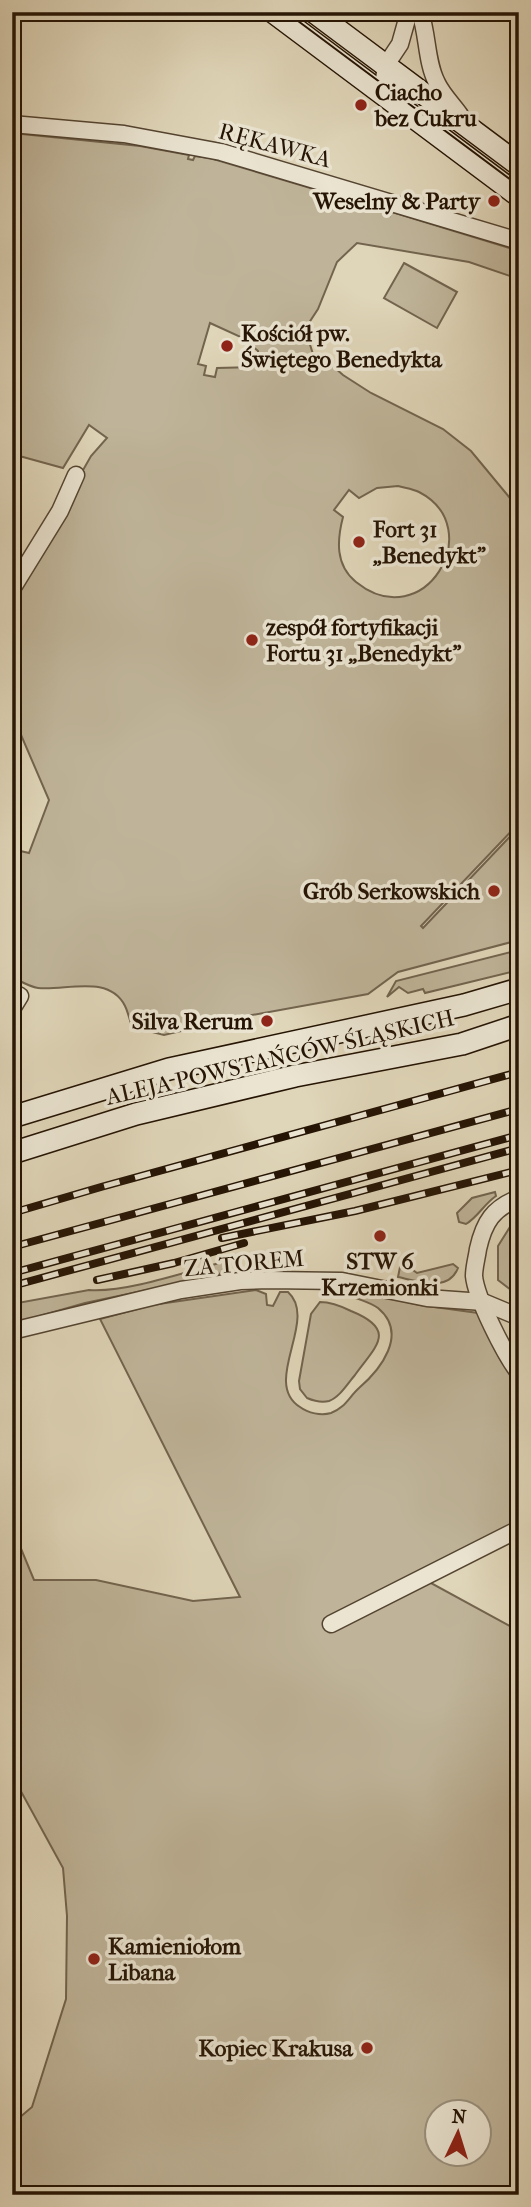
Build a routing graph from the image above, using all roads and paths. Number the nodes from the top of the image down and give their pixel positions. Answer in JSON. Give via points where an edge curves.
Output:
{"nodes":[{"id":1,"x":273,"y":12,"type":"edge"},
{"id":2,"x":314,"y":12,"type":"edge"},
{"id":3,"x":408,"y":12,"type":"edge"},
{"id":4,"x":420,"y":12,"type":"edge"},
{"id":5,"x":386,"y":65,"type":"junction"},
{"id":6,"x":382,"y":94,"type":"junction"},
{"id":7,"x":12,"y":124,"type":"edge"},
{"id":8,"x":470,"y":128,"type":"junction"},
{"id":9,"x":519,"y":165,"type":"edge"},
{"id":10,"x":519,"y":196,"type":"edge"},
{"id":11,"x":519,"y":241,"type":"edge"},
{"id":12,"x":76,"y":475,"type":"dead end"},
{"id":13,"x":12,"y":589,"type":"edge"},
{"id":14,"x":519,"y":989,"type":"edge"},
{"id":15,"x":12,"y":992,"type":"edge"},
{"id":16,"x":12,"y":1009,"type":"edge"},
{"id":17,"x":519,"y":1025,"type":"edge"},
{"id":18,"x":519,"y":1031,"type":"edge"},
{"id":19,"x":462,"y":1044,"type":"junction"},
{"id":20,"x":12,"y":1117,"type":"edge"},
{"id":21,"x":12,"y":1153,"type":"edge"},
{"id":22,"x":519,"y":1198,"type":"edge"},
{"id":23,"x":483,"y":1302,"type":"junction"},
{"id":24,"x":519,"y":1317,"type":"edge"},
{"id":25,"x":12,"y":1331,"type":"edge"},
{"id":26,"x":519,"y":1373,"type":"edge"},
{"id":27,"x":519,"y":1528,"type":"edge"},
{"id":28,"x":331,"y":1624,"type":"dead end"}],
"edges":[{"from":1,"to":6,"type":"main road"},
{"from":2,"to":5,"type":"main road"},
{"from":3,"to":5,"type":"street","via":[[400,44]]},
{"from":4,"to":8,"type":"street","via":[[437,83]]},
{"from":5,"to":6,"type":"street"},
{"from":5,"to":8,"type":"main road"},
{"from":6,"to":10,"type":"main road"},
{"from":7,"to":11,"type":"street","name":"RĘKAWKA","via":[[124,134],[221,152]]},
{"from":8,"to":9,"type":"main road"},
{"from":12,"to":13,"type":"street","via":[[60,511]]},
{"from":14,"to":20,"type":"main road","name":"ALEJA POWSTAŃCÓW ŚLĄSKICH","via":[[169,1069]]},
{"from":15,"to":16,"type":"street","via":[[20,996]]},
{"from":17,"to":19,"type":"main road","name":"ALEJA POWSTAŃCÓW ŚLĄSKICH"},
{"from":18,"to":19,"type":"main road"},
{"from":19,"to":21,"type":"main road","name":"ALEJA POWSTAŃCÓW ŚLĄSKICH","via":[[219,1093]]},
{"from":22,"to":23,"type":"street","via":[[495,1210],[482,1231],[474,1273]]},
{"from":23,"to":24,"type":"street","name":"ZA TOREM"},
{"from":23,"to":25,"type":"street","name":"ZA TOREM","via":[[428,1298],[342,1281],[240,1282],[168,1293]]},
{"from":23,"to":26,"type":"street"},
{"from":27,"to":28,"type":"street"}]}
